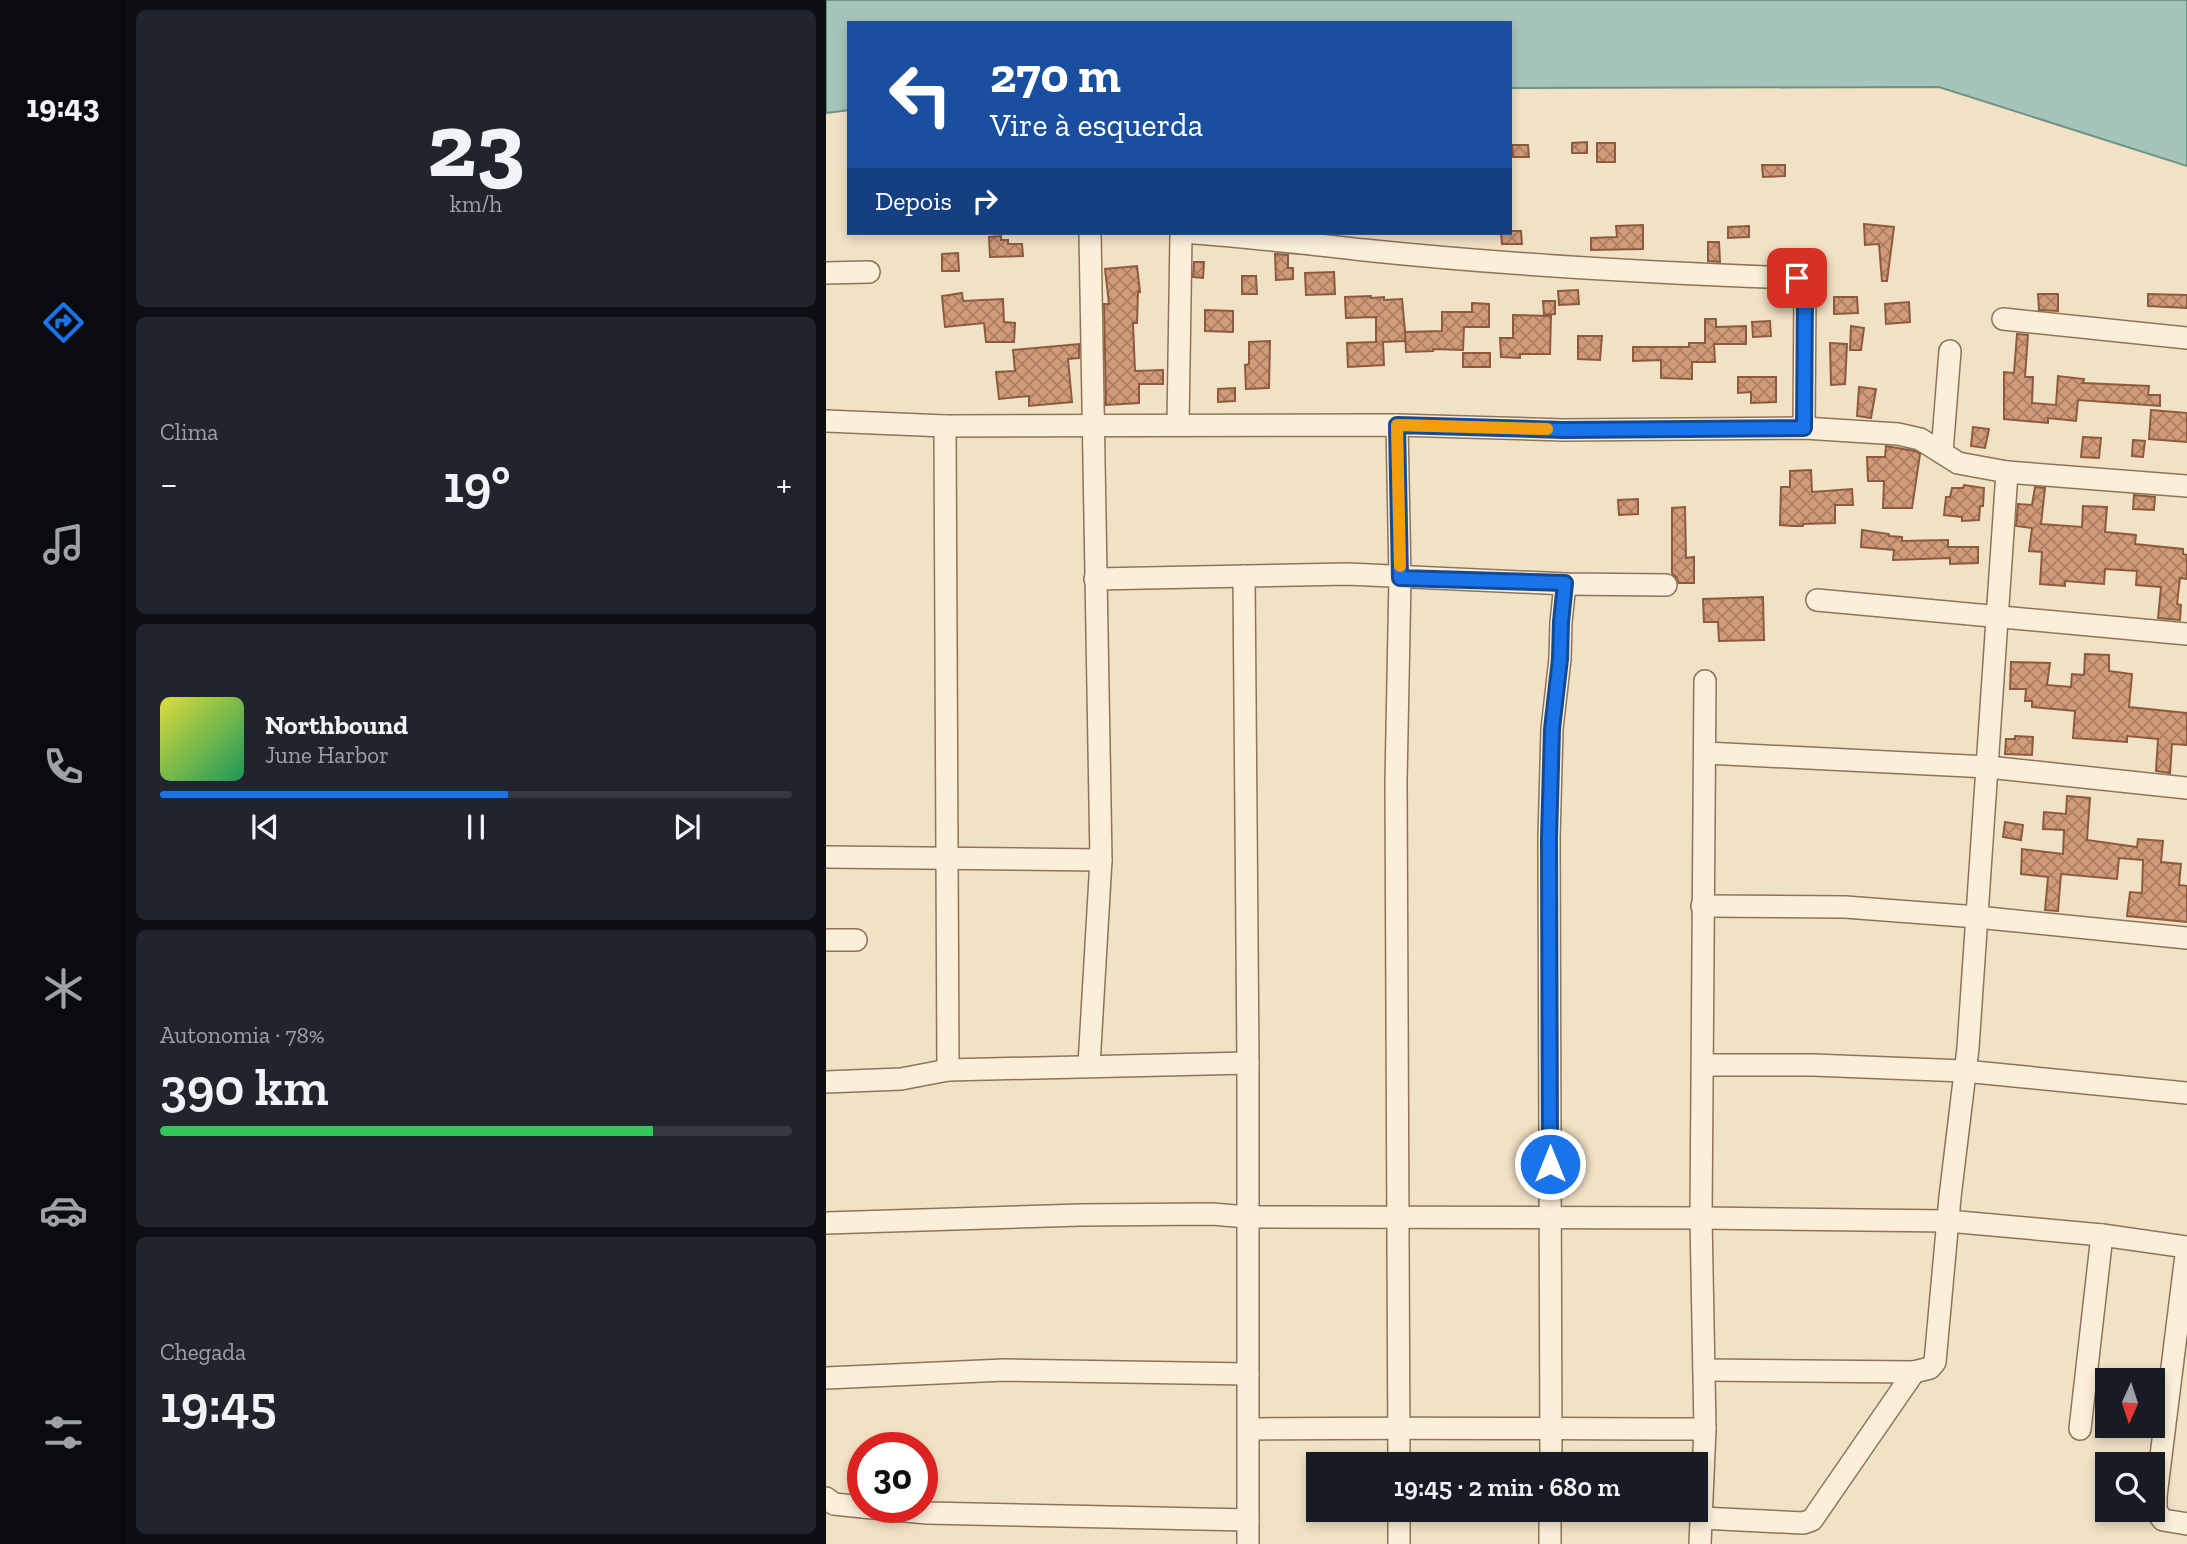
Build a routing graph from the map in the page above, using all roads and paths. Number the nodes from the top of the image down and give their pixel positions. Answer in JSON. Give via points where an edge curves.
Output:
{"nodes":[{"id":1,"x":1090,"y":235,"type":"edge"},
{"id":2,"x":1183,"y":235,"type":"edge"},
{"id":3,"x":1224,"y":235,"type":"edge"},
{"id":4,"x":869,"y":272,"type":"dead end"},
{"id":5,"x":826,"y":273,"type":"edge"},
{"id":6,"x":2003,"y":319,"type":"dead end"},
{"id":7,"x":2187,"y":338,"type":"edge"},
{"id":8,"x":1950,"y":351,"type":"dead end"},
{"id":9,"x":826,"y":421,"type":"edge"},
{"id":10,"x":1178,"y":424,"type":"junction"},
{"id":11,"x":1093,"y":425,"type":"junction"},
{"id":12,"x":1397,"y":425,"type":"junction"},
{"id":13,"x":945,"y":426,"type":"junction"},
{"id":14,"x":1804,"y":428,"type":"junction"},
{"id":15,"x":1942,"y":452,"type":"junction"},
{"id":16,"x":2007,"y":472,"type":"junction"},
{"id":17,"x":2187,"y":486,"type":"edge"},
{"id":18,"x":1244,"y":576,"type":"junction"},
{"id":19,"x":1400,"y":578,"type":"junction"},
{"id":20,"x":1095,"y":579,"type":"junction"},
{"id":21,"x":1565,"y":583,"type":"junction"},
{"id":22,"x":1666,"y":585,"type":"dead end"},
{"id":23,"x":1817,"y":600,"type":"dead end"},
{"id":24,"x":1997,"y":615,"type":"junction"},
{"id":25,"x":2187,"y":634,"type":"edge"},
{"id":26,"x":1705,"y":681,"type":"dead end"},
{"id":27,"x":1706,"y":753,"type":"junction"},
{"id":28,"x":1988,"y":767,"type":"junction"},
{"id":29,"x":2187,"y":788,"type":"edge"},
{"id":30,"x":826,"y":856,"type":"edge"},
{"id":31,"x":948,"y":857,"type":"junction"},
{"id":32,"x":1101,"y":860,"type":"junction"},
{"id":33,"x":1702,"y":906,"type":"junction"},
{"id":34,"x":1977,"y":917,"type":"junction"},
{"id":35,"x":2187,"y":938,"type":"edge"},
{"id":36,"x":826,"y":940,"type":"edge"},
{"id":37,"x":856,"y":940,"type":"dead end"},
{"id":38,"x":1248,"y":1063,"type":"junction"},
{"id":39,"x":1089,"y":1065,"type":"junction"},
{"id":40,"x":1703,"y":1065,"type":"junction"},
{"id":41,"x":948,"y":1070,"type":"junction"},
{"id":42,"x":1964,"y":1070,"type":"junction"},
{"id":43,"x":826,"y":1082,"type":"edge"},
{"id":44,"x":2187,"y":1093,"type":"edge"},
{"id":45,"x":1247,"y":1217,"type":"junction"},
{"id":46,"x":1399,"y":1218,"type":"junction"},
{"id":47,"x":1701,"y":1218,"type":"junction"},
{"id":48,"x":1550,"y":1219,"type":"junction"},
{"id":49,"x":1948,"y":1221,"type":"junction"},
{"id":50,"x":826,"y":1223,"type":"edge"},
{"id":51,"x":2102,"y":1235,"type":"junction"},
{"id":52,"x":1704,"y":1370,"type":"junction"},
{"id":53,"x":1914,"y":1372,"type":"junction"},
{"id":54,"x":1248,"y":1374,"type":"junction"},
{"id":55,"x":826,"y":1378,"type":"edge"},
{"id":56,"x":1399,"y":1427,"type":"junction"},
{"id":57,"x":1249,"y":1429,"type":"junction"},
{"id":58,"x":1551,"y":1429,"type":"junction"},
{"id":59,"x":1705,"y":1429,"type":"junction"},
{"id":60,"x":2080,"y":1429,"type":"dead end"},
{"id":61,"x":1399,"y":1452,"type":"edge"},
{"id":62,"x":1551,"y":1452,"type":"edge"},
{"id":63,"x":1704,"y":1452,"type":"edge"},
{"id":64,"x":829,"y":1505,"type":"edge"},
{"id":65,"x":847,"y":1506,"type":"edge"},
{"id":66,"x":938,"y":1513,"type":"edge"},
{"id":67,"x":1708,"y":1518,"type":"edge"},
{"id":68,"x":1248,"y":1520,"type":"junction"},
{"id":69,"x":1399,"y":1522,"type":"edge"},
{"id":70,"x":1550,"y":1522,"type":"edge"},
{"id":71,"x":1701,"y":1522,"type":"edge"},
{"id":72,"x":2187,"y":1524,"type":"edge"},
{"id":73,"x":1248,"y":1544,"type":"edge"},
{"id":74,"x":1399,"y":1544,"type":"edge"},
{"id":75,"x":1550,"y":1544,"type":"edge"},
{"id":76,"x":1700,"y":1544,"type":"edge"}],
"edges":[{"from":1,"to":11,"type":"street"},
{"from":2,"to":10,"type":"street"},
{"from":3,"to":14,"type":"street","via":[[1514,263],[1797,278],[1805,290]]},
{"from":4,"to":5,"type":"street"},
{"from":6,"to":7,"type":"street"},
{"from":8,"to":15,"type":"street"},
{"from":9,"to":13,"type":"street"},
{"from":10,"to":11,"type":"street"},
{"from":10,"to":12,"type":"street"},
{"from":11,"to":13,"type":"street"},
{"from":11,"to":20,"type":"street"},
{"from":12,"to":14,"type":"street","via":[[1564,430]]},
{"from":12,"to":19,"type":"street"},
{"from":13,"to":31,"type":"street"},
{"from":14,"to":15,"type":"street","via":[[1898,434],[1920,439]]},
{"from":15,"to":16,"type":"street","via":[[1958,463]]},
{"from":16,"to":17,"type":"street"},
{"from":16,"to":24,"type":"street"},
{"from":18,"to":19,"type":"street"},
{"from":18,"to":20,"type":"street"},
{"from":18,"to":38,"type":"street"},
{"from":19,"to":21,"type":"street"},
{"from":19,"to":46,"type":"street","via":[[1396,782]]},
{"from":20,"to":32,"type":"street"},
{"from":21,"to":22,"type":"street"},
{"from":21,"to":48,"type":"street","via":[[1552,729],[1549,838]]},
{"from":23,"to":24,"type":"street"},
{"from":24,"to":25,"type":"street"},
{"from":24,"to":28,"type":"street"},
{"from":26,"to":27,"type":"street"},
{"from":27,"to":28,"type":"street"},
{"from":27,"to":33,"type":"street"},
{"from":28,"to":29,"type":"street"},
{"from":28,"to":34,"type":"street"},
{"from":30,"to":31,"type":"street"},
{"from":31,"to":32,"type":"street"},
{"from":31,"to":41,"type":"street"},
{"from":32,"to":39,"type":"street"},
{"from":33,"to":34,"type":"street","via":[[1845,907]]},
{"from":33,"to":40,"type":"street"},
{"from":34,"to":35,"type":"street"},
{"from":34,"to":42,"type":"street"},
{"from":36,"to":37,"type":"street"},
{"from":38,"to":39,"type":"street"},
{"from":38,"to":45,"type":"street"},
{"from":39,"to":41,"type":"street"},
{"from":40,"to":42,"type":"street"},
{"from":40,"to":47,"type":"street"},
{"from":41,"to":43,"type":"street","via":[[901,1080]]},
{"from":42,"to":44,"type":"street"},
{"from":42,"to":49,"type":"street"},
{"from":45,"to":46,"type":"street"},
{"from":45,"to":50,"type":"street","via":[[1080,1215]]},
{"from":45,"to":54,"type":"street"},
{"from":46,"to":48,"type":"street"},
{"from":46,"to":56,"type":"street"},
{"from":47,"to":48,"type":"street"},
{"from":47,"to":49,"type":"street"},
{"from":47,"to":52,"type":"street"},
{"from":48,"to":58,"type":"street"},
{"from":49,"to":51,"type":"street"},
{"from":49,"to":53,"type":"street","via":[[1936,1362]]},
{"from":51,"to":60,"type":"street"},
{"from":51,"to":72,"type":"street","via":[[2187,1247],[2155,1496],[2156,1511],[2163,1520]]},
{"from":52,"to":53,"type":"street"},
{"from":52,"to":59,"type":"street"},
{"from":53,"to":67,"type":"street","via":[[1812,1520]]},
{"from":54,"to":55,"type":"street","via":[[1018,1370]]},
{"from":54,"to":57,"type":"street"},
{"from":56,"to":57,"type":"street"},
{"from":56,"to":58,"type":"street"},
{"from":56,"to":61,"type":"street"},
{"from":57,"to":68,"type":"street"},
{"from":58,"to":59,"type":"street"},
{"from":58,"to":62,"type":"street"},
{"from":59,"to":63,"type":"street"},
{"from":64,"to":65,"type":"street"},
{"from":66,"to":68,"type":"street"},
{"from":68,"to":73,"type":"street"},
{"from":69,"to":74,"type":"street"},
{"from":70,"to":75,"type":"street"},
{"from":71,"to":76,"type":"street"}]}
